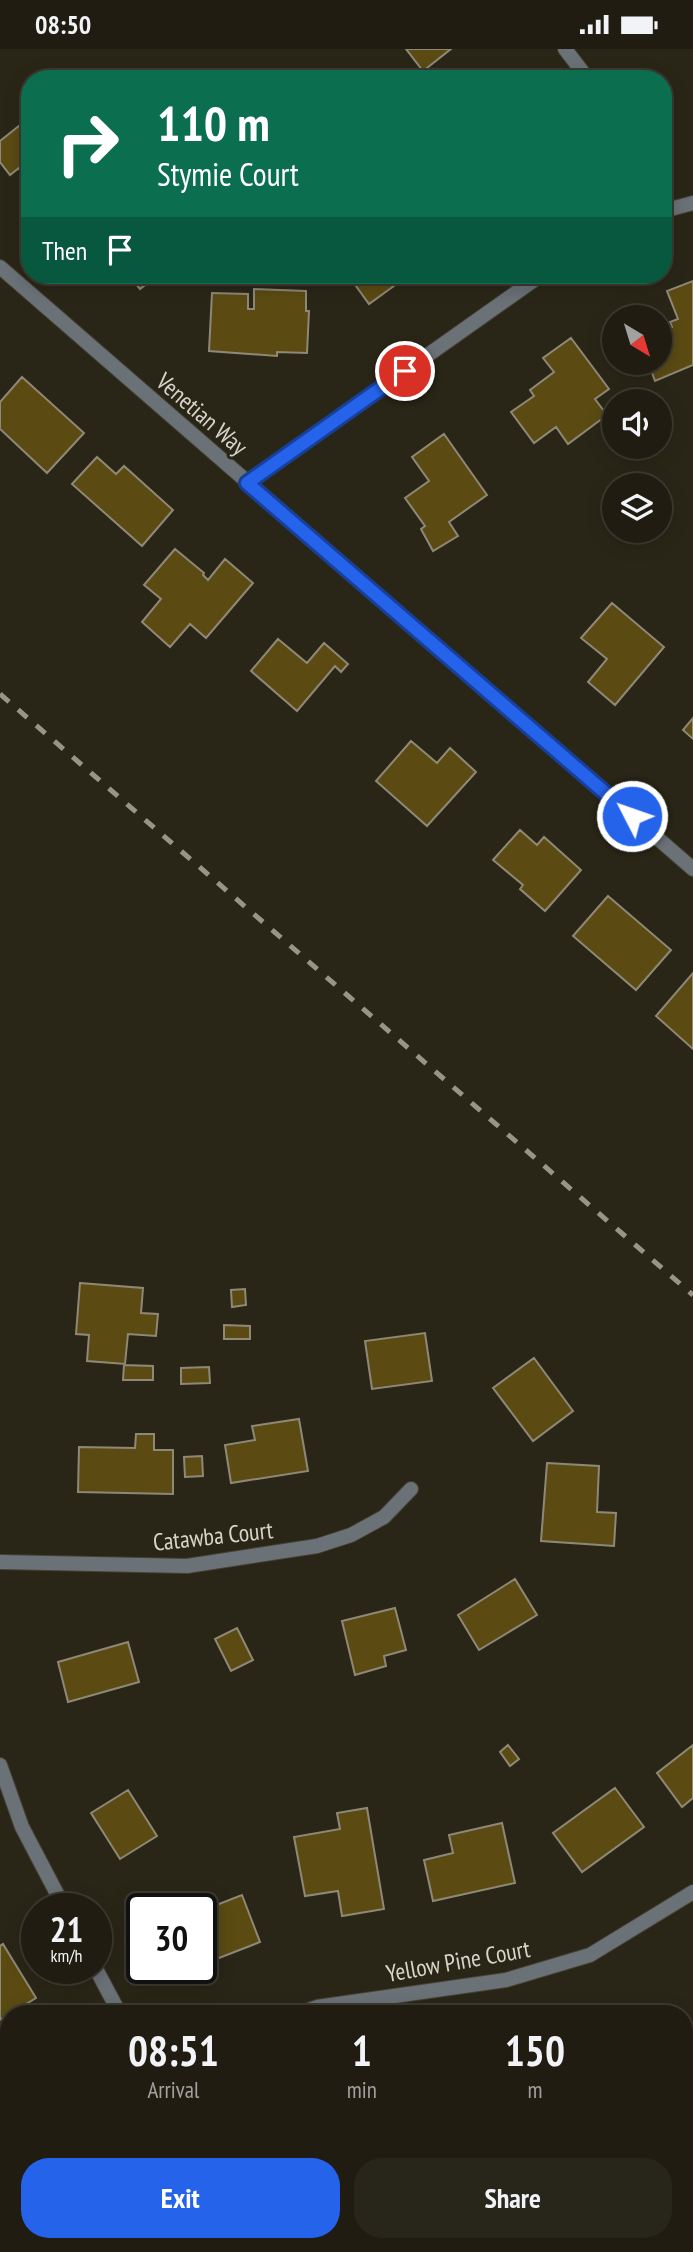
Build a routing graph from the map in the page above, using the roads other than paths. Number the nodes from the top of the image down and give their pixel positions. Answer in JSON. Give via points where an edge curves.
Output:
{"nodes":[{"id":1,"x":565,"y":49,"type":"edge"},
{"id":2,"x":581,"y":70,"type":"edge"},
{"id":3,"x":693,"y":203,"type":"edge"},
{"id":4,"x":672,"y":209,"type":"edge"},
{"id":5,"x":0,"y":267,"type":"edge"},
{"id":6,"x":528,"y":284,"type":"edge"},
{"id":7,"x":247,"y":483,"type":"junction"},
{"id":8,"x":693,"y":869,"type":"edge"},
{"id":9,"x":411,"y":1489,"type":"dead end"},
{"id":10,"x":0,"y":1562,"type":"edge"},
{"id":11,"x":0,"y":1765,"type":"edge"},
{"id":12,"x":693,"y":1892,"type":"edge"},
{"id":13,"x":57,"y":1893,"type":"edge"},
{"id":14,"x":104,"y":1984,"type":"edge"},
{"id":15,"x":115,"y":2005,"type":"edge"},
{"id":16,"x":331,"y":2005,"type":"edge"}],
"edges":[{"from":1,"to":2,"type":"street"},
{"from":3,"to":4,"type":"street"},
{"from":5,"to":7,"type":"street","name":"Venetian Way"},
{"from":6,"to":7,"type":"street"},
{"from":7,"to":8,"type":"street","name":"Venetian Way"},
{"from":9,"to":10,"type":"street","name":"Catawba Court","via":[[384,1517],[352,1535],[317,1546],[187,1566]]},
{"from":11,"to":13,"type":"street","via":[[22,1826]]},
{"from":12,"to":16,"type":"street","name":"Yellow Pine Court","via":[[590,1955],[506,1980]]},
{"from":14,"to":15,"type":"street"}]}
